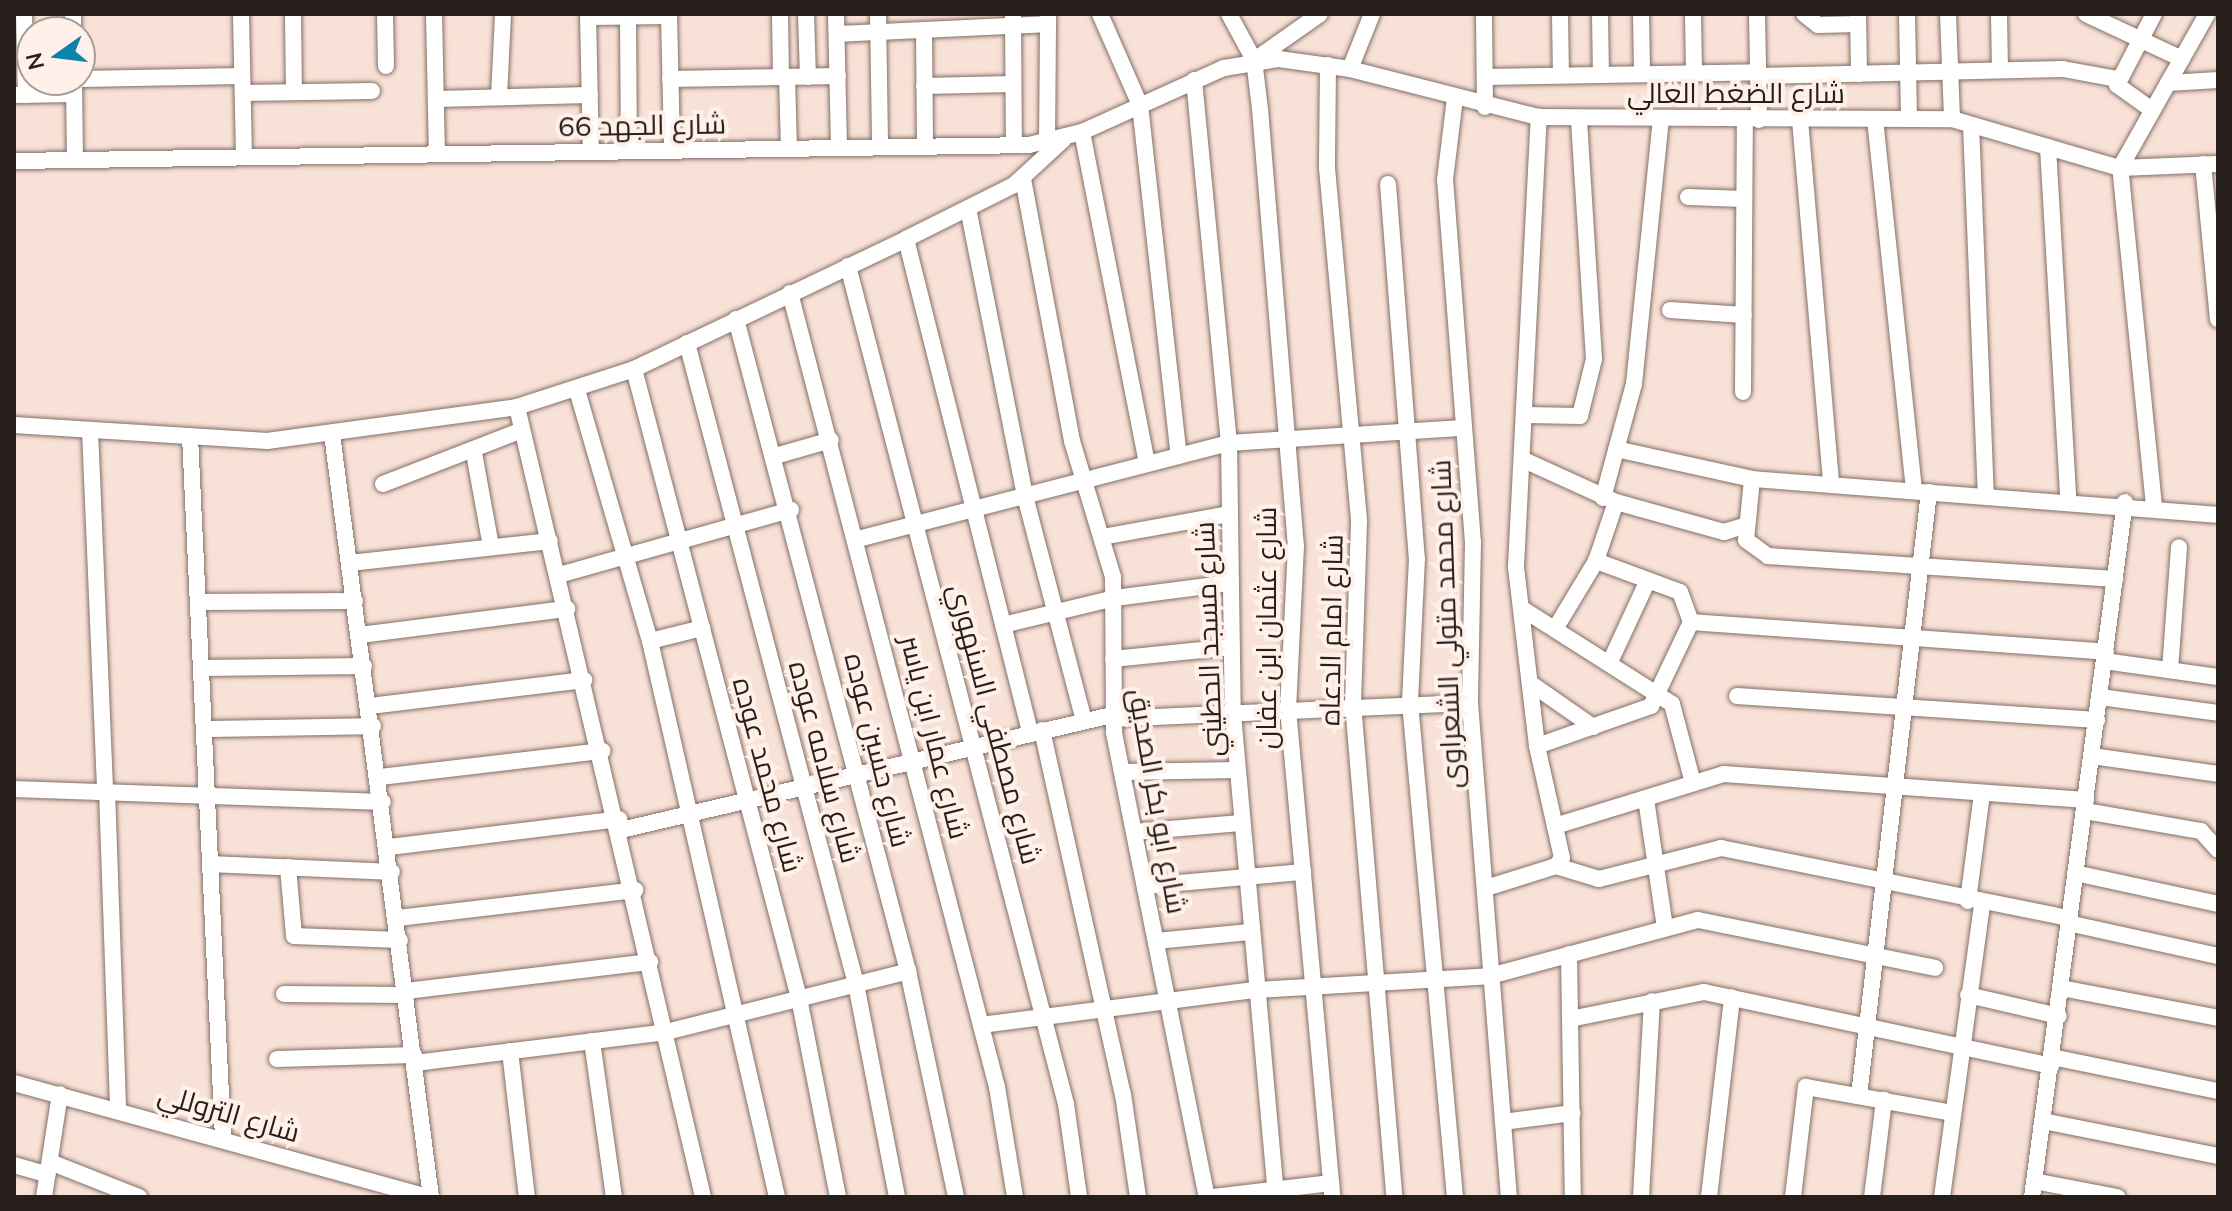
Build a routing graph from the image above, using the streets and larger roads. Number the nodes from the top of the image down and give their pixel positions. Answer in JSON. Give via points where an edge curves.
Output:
{"nodes":[{"id":1,"x":241,"y":14,"type":"edge"},
{"id":2,"x":293,"y":14,"type":"edge"},
{"id":3,"x":385,"y":14,"type":"edge"},
{"id":4,"x":434,"y":14,"type":"edge"},
{"id":5,"x":503,"y":14,"type":"edge"},
{"id":6,"x":780,"y":14,"type":"edge"},
{"id":7,"x":806,"y":14,"type":"edge"},
{"id":8,"x":836,"y":14,"type":"edge"},
{"id":9,"x":878,"y":14,"type":"edge"},
{"id":10,"x":1100,"y":14,"type":"edge"},
{"id":11,"x":1229,"y":14,"type":"edge"},
{"id":12,"x":1320,"y":14,"type":"edge"},
{"id":13,"x":1372,"y":14,"type":"edge"},
{"id":14,"x":1484,"y":14,"type":"edge"},
{"id":15,"x":1560,"y":14,"type":"edge"},
{"id":16,"x":1600,"y":14,"type":"edge"},
{"id":17,"x":1641,"y":14,"type":"edge"},
{"id":18,"x":1693,"y":14,"type":"edge"},
{"id":19,"x":1757,"y":14,"type":"edge"},
{"id":20,"x":1804,"y":14,"type":"edge"},
{"id":21,"x":1907,"y":14,"type":"edge"},
{"id":22,"x":1948,"y":14,"type":"edge"},
{"id":23,"x":1999,"y":14,"type":"edge"},
{"id":24,"x":2086,"y":14,"type":"edge"},
{"id":25,"x":2154,"y":14,"type":"edge"},
{"id":26,"x":2207,"y":14,"type":"edge"},
{"id":27,"x":669,"y":15,"type":"edge"},
{"id":28,"x":588,"y":16,"type":"edge"},
{"id":29,"x":628,"y":17,"type":"junction"},
{"id":30,"x":1048,"y":19,"type":"edge"},
{"id":31,"x":1858,"y":19,"type":"edge"},
{"id":32,"x":1013,"y":20,"type":"edge"},
{"id":33,"x":924,"y":30,"type":"junction"},
{"id":34,"x":879,"y":32,"type":"junction"},
{"id":35,"x":837,"y":34,"type":"junction"},
{"id":36,"x":2141,"y":38,"type":"junction"},
{"id":37,"x":2182,"y":59,"type":"junction"},
{"id":38,"x":1254,"y":60,"type":"junction"},
{"id":39,"x":1328,"y":65,"type":"junction"},
{"id":40,"x":386,"y":66,"type":"dead end"},
{"id":41,"x":1350,"y":69,"type":"junction"},
{"id":42,"x":2000,"y":70,"type":"junction"},
{"id":43,"x":1950,"y":72,"type":"junction"},
{"id":44,"x":1694,"y":73,"type":"junction"},
{"id":45,"x":1908,"y":73,"type":"junction"},
{"id":46,"x":1642,"y":74,"type":"junction"},
{"id":47,"x":1758,"y":74,"type":"junction"},
{"id":48,"x":1859,"y":74,"type":"junction"},
{"id":49,"x":1561,"y":75,"type":"junction"},
{"id":50,"x":1601,"y":75,"type":"junction"},
{"id":51,"x":838,"y":76,"type":"junction"},
{"id":52,"x":784,"y":77,"type":"junction"},
{"id":53,"x":808,"y":77,"type":"junction"},
{"id":54,"x":1485,"y":77,"type":"junction"},
{"id":55,"x":670,"y":79,"type":"junction"},
{"id":56,"x":2118,"y":79,"type":"junction"},
{"id":57,"x":1194,"y":80,"type":"junction"},
{"id":58,"x":2218,"y":80,"type":"edge"},
{"id":59,"x":2168,"y":83,"type":"junction"},
{"id":60,"x":96,"y":84,"type":"edge"},
{"id":61,"x":242,"y":84,"type":"junction"},
{"id":62,"x":1013,"y":84,"type":"junction"},
{"id":63,"x":924,"y":86,"type":"junction"},
{"id":64,"x":372,"y":91,"type":"dead end"},
{"id":65,"x":294,"y":92,"type":"junction"},
{"id":66,"x":590,"y":95,"type":"junction"},
{"id":67,"x":76,"y":96,"type":"edge"},
{"id":68,"x":499,"y":97,"type":"junction"},
{"id":69,"x":1455,"y":98,"type":"junction"},
{"id":70,"x":436,"y":99,"type":"junction"},
{"id":71,"x":1140,"y":105,"type":"junction"},
{"id":72,"x":1485,"y":107,"type":"junction"},
{"id":73,"x":2152,"y":110,"type":"junction"},
{"id":74,"x":1539,"y":117,"type":"junction"},
{"id":75,"x":1909,"y":118,"type":"junction"},
{"id":76,"x":1579,"y":119,"type":"junction"},
{"id":77,"x":1875,"y":119,"type":"junction"},
{"id":78,"x":1952,"y":119,"type":"junction"},
{"id":79,"x":1661,"y":120,"type":"junction"},
{"id":80,"x":1752,"y":120,"type":"junction"},
{"id":81,"x":1800,"y":120,"type":"junction"},
{"id":82,"x":1971,"y":125,"type":"junction"},
{"id":83,"x":1082,"y":132,"type":"junction"},
{"id":84,"x":1064,"y":139,"type":"junction"},
{"id":85,"x":1047,"y":143,"type":"junction"},
{"id":86,"x":1014,"y":145,"type":"junction"},
{"id":87,"x":925,"y":146,"type":"junction"},
{"id":88,"x":880,"y":147,"type":"junction"},
{"id":89,"x":2048,"y":147,"type":"junction"},
{"id":90,"x":839,"y":148,"type":"junction"},
{"id":91,"x":789,"y":149,"type":"junction"},
{"id":92,"x":672,"y":150,"type":"junction"},
{"id":93,"x":629,"y":151,"type":"junction"},
{"id":94,"x":591,"y":152,"type":"junction"},
{"id":95,"x":437,"y":154,"type":"junction"},
{"id":96,"x":244,"y":157,"type":"junction"},
{"id":97,"x":75,"y":160,"type":"junction"},
{"id":98,"x":14,"y":161,"type":"edge"},
{"id":99,"x":2211,"y":164,"type":"edge"},
{"id":100,"x":2120,"y":168,"type":"junction"},
{"id":101,"x":1023,"y":179,"type":"junction"},
{"id":102,"x":1388,"y":184,"type":"dead end"},
{"id":103,"x":1688,"y":197,"type":"dead end"},
{"id":104,"x":1744,"y":199,"type":"junction"},
{"id":105,"x":968,"y":208,"type":"junction"},
{"id":106,"x":906,"y":239,"type":"junction"},
{"id":107,"x":848,"y":266,"type":"junction"},
{"id":108,"x":790,"y":293,"type":"junction"},
{"id":109,"x":1670,"y":310,"type":"dead end"},
{"id":110,"x":1744,"y":315,"type":"junction"},
{"id":111,"x":736,"y":319,"type":"junction"},
{"id":112,"x":2218,"y":319,"type":"edge"},
{"id":113,"x":687,"y":343,"type":"junction"},
{"id":114,"x":634,"y":369,"type":"junction"},
{"id":115,"x":577,"y":390,"type":"junction"},
{"id":116,"x":1743,"y":392,"type":"dead end"},
{"id":117,"x":517,"y":407,"type":"junction"},
{"id":118,"x":1527,"y":415,"type":"junction"},
{"id":119,"x":14,"y":425,"type":"edge"},
{"id":120,"x":1463,"y":428,"type":"junction"},
{"id":121,"x":90,"y":430,"type":"junction"},
{"id":122,"x":522,"y":430,"type":"junction"},
{"id":123,"x":1409,"y":431,"type":"junction"},
{"id":124,"x":332,"y":434,"type":"junction"},
{"id":125,"x":1352,"y":434,"type":"junction"},
{"id":126,"x":190,"y":436,"type":"junction"},
{"id":127,"x":1287,"y":438,"type":"junction"},
{"id":128,"x":831,"y":440,"type":"junction"},
{"id":129,"x":1229,"y":443,"type":"junction"},
{"id":130,"x":1616,"y":449,"type":"junction"},
{"id":131,"x":474,"y":453,"type":"junction"},
{"id":132,"x":775,"y":456,"type":"junction"},
{"id":133,"x":1179,"y":456,"type":"junction"},
{"id":134,"x":1526,"y":461,"type":"junction"},
{"id":135,"x":1147,"y":464,"type":"junction"},
{"id":136,"x":1752,"y":479,"type":"junction"},
{"id":137,"x":1082,"y":481,"type":"junction"},
{"id":138,"x":383,"y":484,"type":"dead end"},
{"id":139,"x":1831,"y":485,"type":"junction"},
{"id":140,"x":1922,"y":492,"type":"junction"},
{"id":141,"x":1986,"y":495,"type":"junction"},
{"id":142,"x":1025,"y":496,"type":"junction"},
{"id":143,"x":2068,"y":499,"type":"junction"},
{"id":144,"x":1609,"y":500,"type":"junction"},
{"id":145,"x":2125,"y":502,"type":"junction"},
{"id":146,"x":2154,"y":506,"type":"junction"},
{"id":147,"x":973,"y":509,"type":"junction"},
{"id":148,"x":791,"y":510,"type":"junction"},
{"id":149,"x":1230,"y":514,"type":"junction"},
{"id":150,"x":2218,"y":515,"type":"edge"},
{"id":151,"x":917,"y":524,"type":"junction"},
{"id":152,"x":736,"y":525,"type":"junction"},
{"id":153,"x":1744,"y":526,"type":"junction"},
{"id":154,"x":1102,"y":537,"type":"junction"},
{"id":155,"x":858,"y":539,"type":"junction"},
{"id":156,"x":550,"y":541,"type":"junction"},
{"id":157,"x":680,"y":541,"type":"junction"},
{"id":158,"x":491,"y":547,"type":"junction"},
{"id":159,"x":2179,"y":547,"type":"dead end"},
{"id":160,"x":625,"y":556,"type":"junction"},
{"id":161,"x":1596,"y":561,"type":"junction"},
{"id":162,"x":350,"y":563,"type":"junction"},
{"id":163,"x":1921,"y":566,"type":"junction"},
{"id":164,"x":559,"y":575,"type":"junction"},
{"id":165,"x":2115,"y":579,"type":"junction"},
{"id":166,"x":1648,"y":580,"type":"junction"},
{"id":167,"x":1231,"y":583,"type":"junction"},
{"id":168,"x":1115,"y":598,"type":"junction"},
{"id":169,"x":355,"y":601,"type":"junction"},
{"id":170,"x":199,"y":602,"type":"junction"},
{"id":171,"x":1521,"y":608,"type":"junction"},
{"id":172,"x":567,"y":609,"type":"junction"},
{"id":173,"x":1060,"y":611,"type":"junction"},
{"id":174,"x":1691,"y":622,"type":"junction"},
{"id":175,"x":1003,"y":625,"type":"junction"},
{"id":176,"x":702,"y":628,"type":"junction"},
{"id":177,"x":1555,"y":629,"type":"junction"},
{"id":178,"x":360,"y":635,"type":"junction"},
{"id":179,"x":1913,"y":637,"type":"junction"},
{"id":180,"x":650,"y":641,"type":"junction"},
{"id":181,"x":1231,"y":647,"type":"junction"},
{"id":182,"x":2105,"y":656,"type":"junction"},
{"id":183,"x":1113,"y":659,"type":"junction"},
{"id":184,"x":1610,"y":662,"type":"junction"},
{"id":185,"x":364,"y":666,"type":"junction"},
{"id":186,"x":202,"y":668,"type":"junction"},
{"id":187,"x":2170,"y":670,"type":"junction"},
{"id":188,"x":2218,"y":677,"type":"edge"},
{"id":189,"x":584,"y":680,"type":"junction"},
{"id":190,"x":1530,"y":683,"type":"junction"},
{"id":191,"x":1660,"y":694,"type":"junction"},
{"id":192,"x":1737,"y":696,"type":"dead end"},
{"id":193,"x":2100,"y":697,"type":"junction"},
{"id":194,"x":1410,"y":703,"type":"junction"},
{"id":195,"x":1470,"y":703,"type":"junction"},
{"id":196,"x":1353,"y":704,"type":"junction"},
{"id":197,"x":370,"y":706,"type":"junction"},
{"id":198,"x":1288,"y":709,"type":"junction"},
{"id":199,"x":1903,"y":709,"type":"junction"},
{"id":200,"x":2218,"y":713,"type":"edge"},
{"id":201,"x":1233,"y":714,"type":"junction"},
{"id":202,"x":1112,"y":717,"type":"junction"},
{"id":203,"x":2097,"y":720,"type":"junction"},
{"id":204,"x":1084,"y":721,"type":"junction"},
{"id":205,"x":373,"y":726,"type":"junction"},
{"id":206,"x":1593,"y":727,"type":"junction"},
{"id":207,"x":205,"y":729,"type":"junction"},
{"id":208,"x":1036,"y":731,"type":"junction"},
{"id":209,"x":975,"y":745,"type":"junction"},
{"id":210,"x":1537,"y":746,"type":"junction"},
{"id":211,"x":602,"y":751,"type":"junction"},
{"id":212,"x":2092,"y":756,"type":"junction"},
{"id":213,"x":914,"y":758,"type":"junction"},
{"id":214,"x":1237,"y":770,"type":"junction"},
{"id":215,"x":857,"y":771,"type":"junction"},
{"id":216,"x":1123,"y":772,"type":"junction"},
{"id":217,"x":2218,"y":774,"type":"edge"},
{"id":218,"x":380,"y":777,"type":"junction"},
{"id":219,"x":804,"y":783,"type":"junction"},
{"id":220,"x":1693,"y":783,"type":"junction"},
{"id":221,"x":1894,"y":787,"type":"junction"},
{"id":222,"x":14,"y":789,"type":"edge"},
{"id":223,"x":106,"y":791,"type":"junction"},
{"id":224,"x":1982,"y":793,"type":"junction"},
{"id":225,"x":208,"y":795,"type":"junction"},
{"id":226,"x":748,"y":798,"type":"junction"},
{"id":227,"x":1646,"y":799,"type":"junction"},
{"id":228,"x":383,"y":802,"type":"junction"},
{"id":229,"x":2085,"y":806,"type":"junction"},
{"id":230,"x":688,"y":813,"type":"junction"},
{"id":231,"x":1241,"y":823,"type":"junction"},
{"id":232,"x":620,"y":825,"type":"junction"},
{"id":233,"x":1555,"y":826,"type":"junction"},
{"id":234,"x":1134,"y":832,"type":"junction"},
{"id":235,"x":389,"y":847,"type":"junction"},
{"id":236,"x":2218,"y":850,"type":"edge"},
{"id":237,"x":1655,"y":862,"type":"junction"},
{"id":238,"x":211,"y":864,"type":"junction"},
{"id":239,"x":1556,"y":866,"type":"junction"},
{"id":240,"x":288,"y":867,"type":"junction"},
{"id":241,"x":392,"y":872,"type":"junction"},
{"id":242,"x":1303,"y":872,"type":"junction"},
{"id":243,"x":2075,"y":873,"type":"junction"},
{"id":244,"x":1245,"y":877,"type":"junction"},
{"id":245,"x":1883,"y":883,"type":"junction"},
{"id":246,"x":1145,"y":886,"type":"junction"},
{"id":247,"x":1486,"y":888,"type":"junction"},
{"id":248,"x":635,"y":890,"type":"junction"},
{"id":249,"x":1975,"y":902,"type":"junction"},
{"id":250,"x":2218,"y":904,"type":"edge"},
{"id":251,"x":398,"y":918,"type":"junction"},
{"id":252,"x":2068,"y":920,"type":"junction"},
{"id":253,"x":1665,"y":928,"type":"junction"},
{"id":254,"x":1250,"y":932,"type":"junction"},
{"id":255,"x":400,"y":940,"type":"junction"},
{"id":256,"x":1156,"y":941,"type":"junction"},
{"id":257,"x":1569,"y":954,"type":"junction"},
{"id":258,"x":1875,"y":954,"type":"junction"},
{"id":259,"x":2218,"y":956,"type":"edge"},
{"id":260,"x":650,"y":962,"type":"junction"},
{"id":261,"x":1935,"y":968,"type":"dead end"},
{"id":262,"x":908,"y":971,"type":"junction"},
{"id":263,"x":1490,"y":976,"type":"junction"},
{"id":264,"x":1433,"y":982,"type":"junction"},
{"id":265,"x":856,"y":984,"type":"junction"},
{"id":266,"x":1376,"y":985,"type":"junction"},
{"id":267,"x":1313,"y":988,"type":"junction"},
{"id":268,"x":2061,"y":988,"type":"junction"},
{"id":269,"x":1256,"y":990,"type":"junction"},
{"id":270,"x":406,"y":993,"type":"junction"},
{"id":271,"x":284,"y":994,"type":"dead end"},
{"id":272,"x":1968,"y":995,"type":"junction"},
{"id":273,"x":1732,"y":997,"type":"junction"},
{"id":274,"x":799,"y":998,"type":"junction"},
{"id":275,"x":1652,"y":1001,"type":"junction"},
{"id":276,"x":1169,"y":1003,"type":"junction"},
{"id":277,"x":1104,"y":1010,"type":"junction"},
{"id":278,"x":733,"y":1015,"type":"junction"},
{"id":279,"x":2059,"y":1016,"type":"junction"},
{"id":280,"x":1044,"y":1018,"type":"junction"},
{"id":281,"x":2218,"y":1018,"type":"edge"},
{"id":282,"x":1570,"y":1019,"type":"junction"},
{"id":283,"x":981,"y":1025,"type":"junction"},
{"id":284,"x":1867,"y":1028,"type":"junction"},
{"id":285,"x":666,"y":1032,"type":"junction"},
{"id":286,"x":592,"y":1041,"type":"junction"},
{"id":287,"x":1961,"y":1044,"type":"junction"},
{"id":288,"x":510,"y":1051,"type":"junction"},
{"id":289,"x":277,"y":1059,"type":"dead end"},
{"id":290,"x":414,"y":1059,"type":"junction"},
{"id":291,"x":2051,"y":1062,"type":"junction"},
{"id":292,"x":14,"y":1083,"type":"edge"},
{"id":293,"x":2218,"y":1091,"type":"edge"},
{"id":294,"x":60,"y":1094,"type":"junction"},
{"id":295,"x":1859,"y":1096,"type":"junction"},
{"id":296,"x":1884,"y":1100,"type":"junction"},
{"id":297,"x":118,"y":1109,"type":"junction"},
{"id":298,"x":1572,"y":1113,"type":"junction"},
{"id":299,"x":1953,"y":1113,"type":"junction"},
{"id":300,"x":2043,"y":1121,"type":"junction"},
{"id":301,"x":1503,"y":1122,"type":"junction"},
{"id":302,"x":223,"y":1138,"type":"junction"},
{"id":303,"x":2218,"y":1156,"type":"edge"},
{"id":304,"x":14,"y":1165,"type":"edge"},
{"id":305,"x":49,"y":1168,"type":"junction"},
{"id":306,"x":2033,"y":1189,"type":"edge"},
{"id":307,"x":1331,"y":1190,"type":"edge"},
{"id":308,"x":1276,"y":1193,"type":"edge"},
{"id":309,"x":44,"y":1197,"type":"edge"},
{"id":310,"x":139,"y":1197,"type":"edge"},
{"id":311,"x":430,"y":1197,"type":"edge"},
{"id":312,"x":527,"y":1197,"type":"edge"},
{"id":313,"x":614,"y":1197,"type":"edge"},
{"id":314,"x":703,"y":1197,"type":"edge"},
{"id":315,"x":777,"y":1197,"type":"edge"},
{"id":316,"x":838,"y":1197,"type":"edge"},
{"id":317,"x":897,"y":1197,"type":"edge"},
{"id":318,"x":956,"y":1197,"type":"edge"},
{"id":319,"x":1015,"y":1197,"type":"edge"},
{"id":320,"x":1079,"y":1197,"type":"edge"},
{"id":321,"x":1138,"y":1197,"type":"edge"},
{"id":322,"x":1210,"y":1197,"type":"edge"},
{"id":323,"x":1394,"y":1197,"type":"edge"},
{"id":324,"x":1455,"y":1197,"type":"edge"},
{"id":325,"x":1509,"y":1197,"type":"edge"},
{"id":326,"x":1573,"y":1197,"type":"edge"},
{"id":327,"x":1641,"y":1197,"type":"edge"},
{"id":328,"x":1709,"y":1197,"type":"edge"},
{"id":329,"x":1793,"y":1197,"type":"edge"},
{"id":330,"x":1872,"y":1197,"type":"edge"},
{"id":331,"x":1942,"y":1197,"type":"edge"},
{"id":332,"x":2117,"y":1197,"type":"edge"}],
"edges":[{"from":1,"to":61,"type":"street"},
{"from":2,"to":65,"type":"street"},
{"from":3,"to":40,"type":"street"},
{"from":4,"to":70,"type":"street"},
{"from":5,"to":68,"type":"street"},
{"from":6,"to":52,"type":"street"},
{"from":7,"to":53,"type":"street"},
{"from":8,"to":35,"type":"street"},
{"from":9,"to":34,"type":"street"},
{"from":10,"to":71,"type":"street"},
{"from":11,"to":38,"type":"street"},
{"from":12,"to":38,"type":"street"},
{"from":13,"to":41,"type":"street"},
{"from":14,"to":54,"type":"street"},
{"from":15,"to":49,"type":"street"},
{"from":16,"to":50,"type":"street"},
{"from":17,"to":46,"type":"street"},
{"from":18,"to":44,"type":"street"},
{"from":19,"to":47,"type":"street"},
{"from":20,"to":31,"type":"street","via":[[1818,25]]},
{"from":21,"to":45,"type":"street"},
{"from":22,"to":43,"type":"street"},
{"from":23,"to":42,"type":"street"},
{"from":24,"to":36,"type":"street"},
{"from":25,"to":36,"type":"street"},
{"from":26,"to":37,"type":"street"},
{"from":27,"to":29,"type":"street"},
{"from":27,"to":55,"type":"street"},
{"from":28,"to":29,"type":"street"},
{"from":28,"to":66,"type":"street"},
{"from":29,"to":93,"type":"street"},
{"from":30,"to":32,"type":"street"},
{"from":30,"to":85,"type":"street"},
{"from":31,"to":48,"type":"street"},
{"from":32,"to":33,"type":"street"},
{"from":32,"to":62,"type":"street"},
{"from":33,"to":34,"type":"street"},
{"from":33,"to":63,"type":"street"},
{"from":34,"to":35,"type":"street"},
{"from":34,"to":88,"type":"street"},
{"from":35,"to":51,"type":"street"},
{"from":36,"to":37,"type":"street"},
{"from":36,"to":56,"type":"street"},
{"from":37,"to":59,"type":"street"},
{"from":38,"to":39,"type":"street","name":"شارع الضغط العالي"},
{"from":38,"to":57,"type":"street","name":"شارع الجهد 66"},
{"from":38,"to":127,"type":"street","name":"شارع عثمان ابن عفان"},
{"from":39,"to":41,"type":"street","name":"شارع الضغط العالي"},
{"from":39,"to":125,"type":"street","name":"شارع امام الدعاه","via":[[1325,143]]},
{"from":41,"to":69,"type":"street","name":"شارع الضغط العالي"},
{"from":42,"to":43,"type":"street"},
{"from":42,"to":56,"type":"street","via":[[2082,70]]},
{"from":43,"to":45,"type":"street"},
{"from":43,"to":78,"type":"street"},
{"from":44,"to":46,"type":"street"},
{"from":44,"to":47,"type":"street"},
{"from":45,"to":48,"type":"street"},
{"from":45,"to":75,"type":"street"},
{"from":46,"to":50,"type":"street"},
{"from":47,"to":48,"type":"street"},
{"from":47,"to":80,"type":"street"},
{"from":49,"to":50,"type":"street"},
{"from":49,"to":54,"type":"street"},
{"from":51,"to":53,"type":"street"},
{"from":51,"to":90,"type":"street"},
{"from":52,"to":53,"type":"street"},
{"from":52,"to":55,"type":"street"},
{"from":52,"to":91,"type":"street"},
{"from":54,"to":72,"type":"street"},
{"from":55,"to":92,"type":"street"},
{"from":56,"to":73,"type":"street","via":[[2119,91]]},
{"from":57,"to":71,"type":"street","name":"شارع الجهد 66"},
{"from":57,"to":129,"type":"street","name":"شارع مسجد الحطيني"},
{"from":58,"to":59,"type":"street"},
{"from":59,"to":73,"type":"street"},
{"from":60,"to":61,"type":"street"},
{"from":61,"to":65,"type":"street"},
{"from":61,"to":96,"type":"street"},
{"from":62,"to":63,"type":"street"},
{"from":62,"to":86,"type":"street"},
{"from":63,"to":87,"type":"street"},
{"from":64,"to":65,"type":"street"},
{"from":66,"to":68,"type":"street"},
{"from":66,"to":94,"type":"street"},
{"from":67,"to":97,"type":"street"},
{"from":68,"to":70,"type":"street"},
{"from":69,"to":72,"type":"street","name":"شارع الضغط العالي"},
{"from":69,"to":120,"type":"street","name":"شارع محمد متولي الشعراوى","via":[[1445,179]]},
{"from":70,"to":95,"type":"street"},
{"from":71,"to":83,"type":"street","name":"شارع الجهد 66"},
{"from":71,"to":133,"type":"street"},
{"from":72,"to":74,"type":"street","name":"شارع الضغط العالي"},
{"from":73,"to":100,"type":"street"},
{"from":74,"to":76,"type":"street","name":"شارع الضغط العالي"},
{"from":74,"to":118,"type":"street"},
{"from":75,"to":77,"type":"street","name":"شارع الضغط العالي"},
{"from":75,"to":78,"type":"street","name":"شارع الضغط العالي"},
{"from":76,"to":79,"type":"street","name":"شارع الضغط العالي"},
{"from":76,"to":118,"type":"street","via":[[1597,347],[1580,416]]},
{"from":77,"to":81,"type":"street","name":"شارع الضغط العالي"},
{"from":77,"to":140,"type":"street"},
{"from":78,"to":82,"type":"street","name":"شارع الضغط العالي"},
{"from":79,"to":80,"type":"street","name":"شارع الضغط العالي"},
{"from":79,"to":130,"type":"street","via":[[1634,384]]},
{"from":80,"to":81,"type":"street","name":"شارع الضغط العالي"},
{"from":80,"to":104,"type":"street"},
{"from":81,"to":139,"type":"street"},
{"from":82,"to":89,"type":"street","name":"شارع الضغط العالي"},
{"from":82,"to":141,"type":"street"},
{"from":83,"to":84,"type":"street","name":"شارع الجهد 66"},
{"from":83,"to":135,"type":"street"},
{"from":84,"to":85,"type":"street","name":"شارع الجهد 66"},
{"from":84,"to":101,"type":"street"},
{"from":85,"to":86,"type":"street","name":"شارع الجهد 66"},
{"from":86,"to":87,"type":"street","name":"شارع الجهد 66"},
{"from":87,"to":88,"type":"street","name":"شارع الجهد 66"},
{"from":88,"to":90,"type":"street","name":"شارع الجهد 66"},
{"from":89,"to":100,"type":"street","name":"شارع الضغط العالي"},
{"from":89,"to":143,"type":"street"},
{"from":90,"to":91,"type":"street","name":"شارع الجهد 66"},
{"from":91,"to":92,"type":"street","name":"شارع الجهد 66"},
{"from":92,"to":93,"type":"street","name":"شارع الجهد 66"},
{"from":93,"to":94,"type":"street","name":"شارع الجهد 66"},
{"from":94,"to":95,"type":"street","name":"شارع الجهد 66"},
{"from":95,"to":96,"type":"street","name":"شارع الجهد 66"},
{"from":96,"to":97,"type":"street","name":"شارع الجهد 66"},
{"from":97,"to":98,"type":"street","name":"شارع الجهد 66"},
{"from":99,"to":100,"type":"street","name":"شارع الضغط العالي"},
{"from":99,"to":112,"type":"street"},
{"from":100,"to":146,"type":"street"},
{"from":101,"to":105,"type":"street"},
{"from":101,"to":137,"type":"street","name":"شارع ابو بكر الصديق"},
{"from":102,"to":123,"type":"street"},
{"from":103,"to":104,"type":"street"},
{"from":104,"to":110,"type":"street"},
{"from":105,"to":106,"type":"street"},
{"from":105,"to":142,"type":"street"},
{"from":106,"to":107,"type":"street"},
{"from":106,"to":147,"type":"street"},
{"from":107,"to":108,"type":"street"},
{"from":107,"to":151,"type":"street","name":"شارع مصطفي السنهوري"},
{"from":108,"to":111,"type":"street"},
{"from":108,"to":128,"type":"street","name":"شارع عمار ابن ياسر"},
{"from":109,"to":110,"type":"street"},
{"from":110,"to":116,"type":"street"},
{"from":111,"to":113,"type":"street"},
{"from":111,"to":132,"type":"street","name":"شارع حسين عوده"},
{"from":113,"to":114,"type":"street"},
{"from":113,"to":152,"type":"street","name":"شارع سلامه عوده"},
{"from":114,"to":115,"type":"street"},
{"from":114,"to":157,"type":"street","name":"شارع محمد عوده"},
{"from":115,"to":117,"type":"street"},
{"from":115,"to":160,"type":"street"},
{"from":117,"to":122,"type":"street"},
{"from":117,"to":124,"type":"street"},
{"from":118,"to":134,"type":"street"},
{"from":119,"to":121,"type":"street"},
{"from":120,"to":123,"type":"street"},
{"from":120,"to":195,"type":"street","name":"شارع محمد متولي الشعراوى","via":[[1473,564]]},
{"from":121,"to":126,"type":"street"},
{"from":121,"to":223,"type":"street"},
{"from":122,"to":131,"type":"street"},
{"from":122,"to":156,"type":"street"},
{"from":123,"to":125,"type":"street"},
{"from":123,"to":194,"type":"street","via":[[1417,558]]},
{"from":124,"to":126,"type":"street","via":[[267,441]]},
{"from":124,"to":162,"type":"street"},
{"from":125,"to":127,"type":"street"},
{"from":125,"to":196,"type":"street","name":"شارع امام الدعاه","via":[[1360,563]]},
{"from":126,"to":170,"type":"street"},
{"from":127,"to":129,"type":"street"},
{"from":127,"to":198,"type":"street","name":"شارع عثمان ابن عفان","via":[[1296,546]]},
{"from":128,"to":132,"type":"street"},
{"from":128,"to":155,"type":"street","name":"شارع عمار ابن ياسر"},
{"from":129,"to":133,"type":"street"},
{"from":129,"to":149,"type":"street","name":"شارع مسجد الحطيني"},
{"from":130,"to":136,"type":"street"},
{"from":130,"to":144,"type":"street"},
{"from":131,"to":138,"type":"street"},
{"from":131,"to":158,"type":"street"},
{"from":132,"to":148,"type":"street","name":"شارع حسين عوده"},
{"from":133,"to":135,"type":"street"},
{"from":134,"to":144,"type":"street"},
{"from":134,"to":171,"type":"street","via":[[1516,566]]},
{"from":135,"to":137,"type":"street"},
{"from":136,"to":139,"type":"street"},
{"from":136,"to":153,"type":"street"},
{"from":137,"to":142,"type":"street"},
{"from":137,"to":154,"type":"street","name":"شارع ابو بكر الصديق"},
{"from":139,"to":140,"type":"street"},
{"from":140,"to":141,"type":"street"},
{"from":140,"to":163,"type":"street"},
{"from":141,"to":143,"type":"street"},
{"from":142,"to":147,"type":"street"},
{"from":142,"to":173,"type":"street"},
{"from":143,"to":145,"type":"street"},
{"from":144,"to":153,"type":"street","via":[[1731,534]]},
{"from":144,"to":161,"type":"street"},
{"from":145,"to":146,"type":"street"},
{"from":145,"to":165,"type":"street"},
{"from":146,"to":150,"type":"street"},
{"from":147,"to":151,"type":"street"},
{"from":147,"to":175,"type":"street"},
{"from":148,"to":152,"type":"street"},
{"from":148,"to":215,"type":"street","name":"شارع حسين عوده"},
{"from":149,"to":154,"type":"street"},
{"from":149,"to":167,"type":"street","name":"شارع مسجد الحطيني"},
{"from":151,"to":155,"type":"street"},
{"from":151,"to":209,"type":"street","name":"شارع مصطفي السنهوري"},
{"from":152,"to":157,"type":"street"},
{"from":152,"to":219,"type":"street","name":"شارع سلامه عوده"},
{"from":153,"to":163,"type":"street","via":[[1755,551],[1768,556]]},
{"from":154,"to":168,"type":"street","name":"شارع ابو بكر الصديق"},
{"from":155,"to":213,"type":"street","name":"شارع عمار ابن ياسر"},
{"from":156,"to":158,"type":"street"},
{"from":156,"to":164,"type":"street"},
{"from":157,"to":160,"type":"street"},
{"from":157,"to":176,"type":"street","name":"شارع محمد عوده"},
{"from":158,"to":162,"type":"street"},
{"from":159,"to":187,"type":"street"},
{"from":160,"to":164,"type":"street"},
{"from":160,"to":180,"type":"street"},
{"from":161,"to":166,"type":"street"},
{"from":161,"to":177,"type":"street"},
{"from":162,"to":169,"type":"street"},
{"from":163,"to":165,"type":"street"},
{"from":163,"to":179,"type":"street"},
{"from":164,"to":172,"type":"street"},
{"from":165,"to":182,"type":"street"},
{"from":166,"to":174,"type":"street","via":[[1680,592]]},
{"from":166,"to":184,"type":"street"},
{"from":167,"to":168,"type":"street"},
{"from":167,"to":181,"type":"street","name":"شارع مسجد الحطيني"},
{"from":168,"to":173,"type":"street"},
{"from":168,"to":183,"type":"street","name":"شارع ابو بكر الصديق"},
{"from":169,"to":170,"type":"street"},
{"from":169,"to":178,"type":"street"},
{"from":170,"to":186,"type":"street"},
{"from":171,"to":177,"type":"street"},
{"from":171,"to":190,"type":"street"},
{"from":172,"to":178,"type":"street"},
{"from":172,"to":189,"type":"street"},
{"from":173,"to":175,"type":"street"},
{"from":173,"to":204,"type":"street"},
{"from":174,"to":179,"type":"street"},
{"from":174,"to":191,"type":"street"},
{"from":175,"to":208,"type":"street"},
{"from":176,"to":180,"type":"street"},
{"from":176,"to":226,"type":"street","name":"شارع محمد عوده"},
{"from":177,"to":184,"type":"street"},
{"from":178,"to":185,"type":"street"},
{"from":179,"to":182,"type":"street"},
{"from":179,"to":199,"type":"street"},
{"from":180,"to":230,"type":"street"},
{"from":181,"to":183,"type":"street"},
{"from":181,"to":201,"type":"street","name":"شارع مسجد الحطيني"},
{"from":182,"to":187,"type":"street"},
{"from":182,"to":193,"type":"street"},
{"from":183,"to":202,"type":"street","name":"شارع ابو بكر الصديق"},
{"from":184,"to":191,"type":"street"},
{"from":185,"to":186,"type":"street"},
{"from":185,"to":197,"type":"street"},
{"from":186,"to":207,"type":"street"},
{"from":187,"to":188,"type":"street"},
{"from":189,"to":197,"type":"street"},
{"from":189,"to":211,"type":"street"},
{"from":190,"to":206,"type":"street"},
{"from":190,"to":210,"type":"street"},
{"from":191,"to":206,"type":"street","via":[[1651,706]]},
{"from":191,"to":220,"type":"street","via":[[1681,717]]},
{"from":192,"to":199,"type":"street"},
{"from":193,"to":200,"type":"street"},
{"from":193,"to":203,"type":"street"},
{"from":194,"to":195,"type":"street"},
{"from":194,"to":196,"type":"street"},
{"from":194,"to":264,"type":"street"},
{"from":195,"to":247,"type":"street","name":"شارع محمد متولي الشعراوى"},
{"from":196,"to":198,"type":"street"},
{"from":196,"to":266,"type":"street","name":"شارع امام الدعاه"},
{"from":197,"to":205,"type":"street"},
{"from":198,"to":201,"type":"street"},
{"from":198,"to":242,"type":"street","name":"شارع عثمان ابن عفان"},
{"from":199,"to":203,"type":"street"},
{"from":199,"to":221,"type":"street"},
{"from":201,"to":202,"type":"street"},
{"from":201,"to":214,"type":"street","name":"شارع مسجد الحطيني"},
{"from":202,"to":204,"type":"street"},
{"from":202,"to":216,"type":"street","name":"شارع ابو بكر الصديق"},
{"from":203,"to":212,"type":"street"},
{"from":204,"to":208,"type":"street"},
{"from":205,"to":207,"type":"street"},
{"from":205,"to":218,"type":"street"},
{"from":206,"to":210,"type":"street"},
{"from":207,"to":225,"type":"street"},
{"from":208,"to":209,"type":"street"},
{"from":208,"to":277,"type":"street"},
{"from":209,"to":213,"type":"street"},
{"from":209,"to":280,"type":"street","name":"شارع مصطفي السنهوري"},
{"from":210,"to":233,"type":"street"},
{"from":211,"to":218,"type":"street"},
{"from":211,"to":232,"type":"street"},
{"from":212,"to":217,"type":"street"},
{"from":212,"to":229,"type":"street"},
{"from":213,"to":215,"type":"street"},
{"from":213,"to":283,"type":"street","name":"شارع عمار ابن ياسر"},
{"from":214,"to":216,"type":"street"},
{"from":214,"to":231,"type":"street","name":"شارع مسجد الحطيني"},
{"from":215,"to":219,"type":"street"},
{"from":215,"to":262,"type":"street","name":"شارع حسين عوده"},
{"from":216,"to":234,"type":"street","name":"شارع ابو بكر الصديق"},
{"from":218,"to":228,"type":"street"},
{"from":219,"to":226,"type":"street"},
{"from":219,"to":265,"type":"street","name":"شارع سلامه عوده"},
{"from":220,"to":221,"type":"street","via":[[1740,774]]},
{"from":220,"to":227,"type":"street"},
{"from":221,"to":224,"type":"street"},
{"from":221,"to":245,"type":"street"},
{"from":222,"to":223,"type":"street"},
{"from":223,"to":225,"type":"street"},
{"from":223,"to":297,"type":"street"},
{"from":224,"to":229,"type":"street"},
{"from":224,"to":249,"type":"street"},
{"from":225,"to":228,"type":"street"},
{"from":225,"to":238,"type":"street"},
{"from":226,"to":230,"type":"street"},
{"from":226,"to":274,"type":"street","name":"شارع محمد عوده"},
{"from":227,"to":233,"type":"street"},
{"from":227,"to":237,"type":"street"},
{"from":228,"to":235,"type":"street"},
{"from":229,"to":236,"type":"street","via":[[2201,831]]},
{"from":229,"to":243,"type":"street"},
{"from":230,"to":232,"type":"street"},
{"from":230,"to":278,"type":"street"},
{"from":231,"to":234,"type":"street"},
{"from":231,"to":244,"type":"street","name":"شارع مسجد الحطيني"},
{"from":232,"to":235,"type":"street"},
{"from":232,"to":248,"type":"street"},
{"from":233,"to":239,"type":"street","via":[[1562,858]]},
{"from":234,"to":246,"type":"street","name":"شارع ابو بكر الصديق"},
{"from":235,"to":241,"type":"street"},
{"from":237,"to":239,"type":"street","via":[[1583,880]]},
{"from":237,"to":245,"type":"street","via":[[1721,848]]},
{"from":237,"to":253,"type":"street"},
{"from":238,"to":240,"type":"street"},
{"from":238,"to":302,"type":"street"},
{"from":239,"to":247,"type":"street"},
{"from":240,"to":241,"type":"street"},
{"from":240,"to":255,"type":"street","via":[[294,936]]},
{"from":241,"to":251,"type":"street"},
{"from":242,"to":244,"type":"street"},
{"from":242,"to":267,"type":"street","name":"شارع عثمان ابن عفان"},
{"from":243,"to":250,"type":"street"},
{"from":243,"to":252,"type":"street"},
{"from":244,"to":246,"type":"street"},
{"from":244,"to":254,"type":"street","name":"شارع مسجد الحطيني"},
{"from":245,"to":249,"type":"street"},
{"from":245,"to":258,"type":"street"},
{"from":246,"to":256,"type":"street","name":"شارع ابو بكر الصديق"},
{"from":247,"to":263,"type":"street","name":"شارع محمد متولي الشعراوى"},
{"from":248,"to":251,"type":"street"},
{"from":248,"to":260,"type":"street"},
{"from":249,"to":252,"type":"street"},
{"from":249,"to":272,"type":"street"},
{"from":251,"to":255,"type":"street"},
{"from":252,"to":259,"type":"street"},
{"from":252,"to":268,"type":"street"},
{"from":253,"to":257,"type":"street"},
{"from":253,"to":258,"type":"street","via":[[1724,921]]},
{"from":254,"to":256,"type":"street"},
{"from":254,"to":269,"type":"street","name":"شارع مسجد الحطيني"},
{"from":255,"to":270,"type":"street"},
{"from":256,"to":276,"type":"street","name":"شارع ابو بكر الصديق"},
{"from":257,"to":263,"type":"street"},
{"from":257,"to":282,"type":"street"},
{"from":258,"to":261,"type":"street"},
{"from":258,"to":284,"type":"street"},
{"from":260,"to":270,"type":"street"},
{"from":260,"to":285,"type":"street"},
{"from":262,"to":265,"type":"street"},
{"from":262,"to":318,"type":"street","name":"شارع حسين عوده"},
{"from":263,"to":264,"type":"street"},
{"from":263,"to":301,"type":"street","name":"شارع محمد متولي الشعراوى"},
{"from":264,"to":266,"type":"street"},
{"from":264,"to":324,"type":"street"},
{"from":265,"to":274,"type":"street"},
{"from":265,"to":317,"type":"street","name":"شارع سلامه عوده"},
{"from":266,"to":267,"type":"street"},
{"from":266,"to":323,"type":"street","name":"شارع امام الدعاه"},
{"from":267,"to":269,"type":"street"},
{"from":267,"to":307,"type":"street","name":"شارع عثمان ابن عفان"},
{"from":268,"to":279,"type":"street"},
{"from":268,"to":281,"type":"street"},
{"from":269,"to":276,"type":"street"},
{"from":269,"to":308,"type":"street","name":"شارع مسجد الحطيني"},
{"from":270,"to":271,"type":"street"},
{"from":270,"to":290,"type":"street"},
{"from":272,"to":279,"type":"street"},
{"from":272,"to":287,"type":"street"},
{"from":273,"to":275,"type":"street","via":[[1695,992]]},
{"from":273,"to":284,"type":"street"},
{"from":273,"to":328,"type":"street"},
{"from":274,"to":278,"type":"street"},
{"from":274,"to":316,"type":"street","name":"شارع محمد عوده"},
{"from":275,"to":282,"type":"street"},
{"from":275,"to":327,"type":"street"},
{"from":276,"to":277,"type":"street"},
{"from":276,"to":322,"type":"street","name":"شارع ابو بكر الصديق"},
{"from":277,"to":280,"type":"street"},
{"from":277,"to":321,"type":"street"},
{"from":278,"to":285,"type":"street"},
{"from":278,"to":315,"type":"street"},
{"from":279,"to":291,"type":"street"},
{"from":280,"to":283,"type":"street"},
{"from":280,"to":320,"type":"street","name":"شارع مصطفي السنهوري"},
{"from":282,"to":298,"type":"street"},
{"from":283,"to":319,"type":"street","name":"شارع عمار ابن ياسر"},
{"from":284,"to":287,"type":"street"},
{"from":284,"to":295,"type":"street"},
{"from":285,"to":286,"type":"street"},
{"from":285,"to":314,"type":"street"},
{"from":286,"to":288,"type":"street"},
{"from":286,"to":313,"type":"street"},
{"from":287,"to":291,"type":"street"},
{"from":287,"to":299,"type":"street"},
{"from":288,"to":290,"type":"street"},
{"from":288,"to":312,"type":"street"},
{"from":289,"to":290,"type":"street"},
{"from":290,"to":311,"type":"street"},
{"from":291,"to":293,"type":"street"},
{"from":291,"to":300,"type":"street"},
{"from":292,"to":294,"type":"street","name":"شارع التروللي"},
{"from":294,"to":297,"type":"street","name":"شارع التروللي"},
{"from":294,"to":305,"type":"street"},
{"from":295,"to":296,"type":"street"},
{"from":295,"to":329,"type":"street","via":[[1806,1087]]},
{"from":296,"to":299,"type":"street"},
{"from":296,"to":330,"type":"street"},
{"from":297,"to":302,"type":"street","name":"شارع التروللي"},
{"from":298,"to":301,"type":"street"},
{"from":298,"to":326,"type":"street"},
{"from":299,"to":331,"type":"street"},
{"from":300,"to":303,"type":"street"},
{"from":300,"to":306,"type":"street"},
{"from":301,"to":325,"type":"street","name":"شارع محمد متولي الشعراوى"},
{"from":302,"to":311,"type":"street","name":"شارع التروللي"},
{"from":304,"to":305,"type":"street"},
{"from":305,"to":309,"type":"street"},
{"from":305,"to":310,"type":"street"},
{"from":306,"to":332,"type":"street"},
{"from":307,"to":308,"type":"street"},
{"from":308,"to":322,"type":"street"}]}
